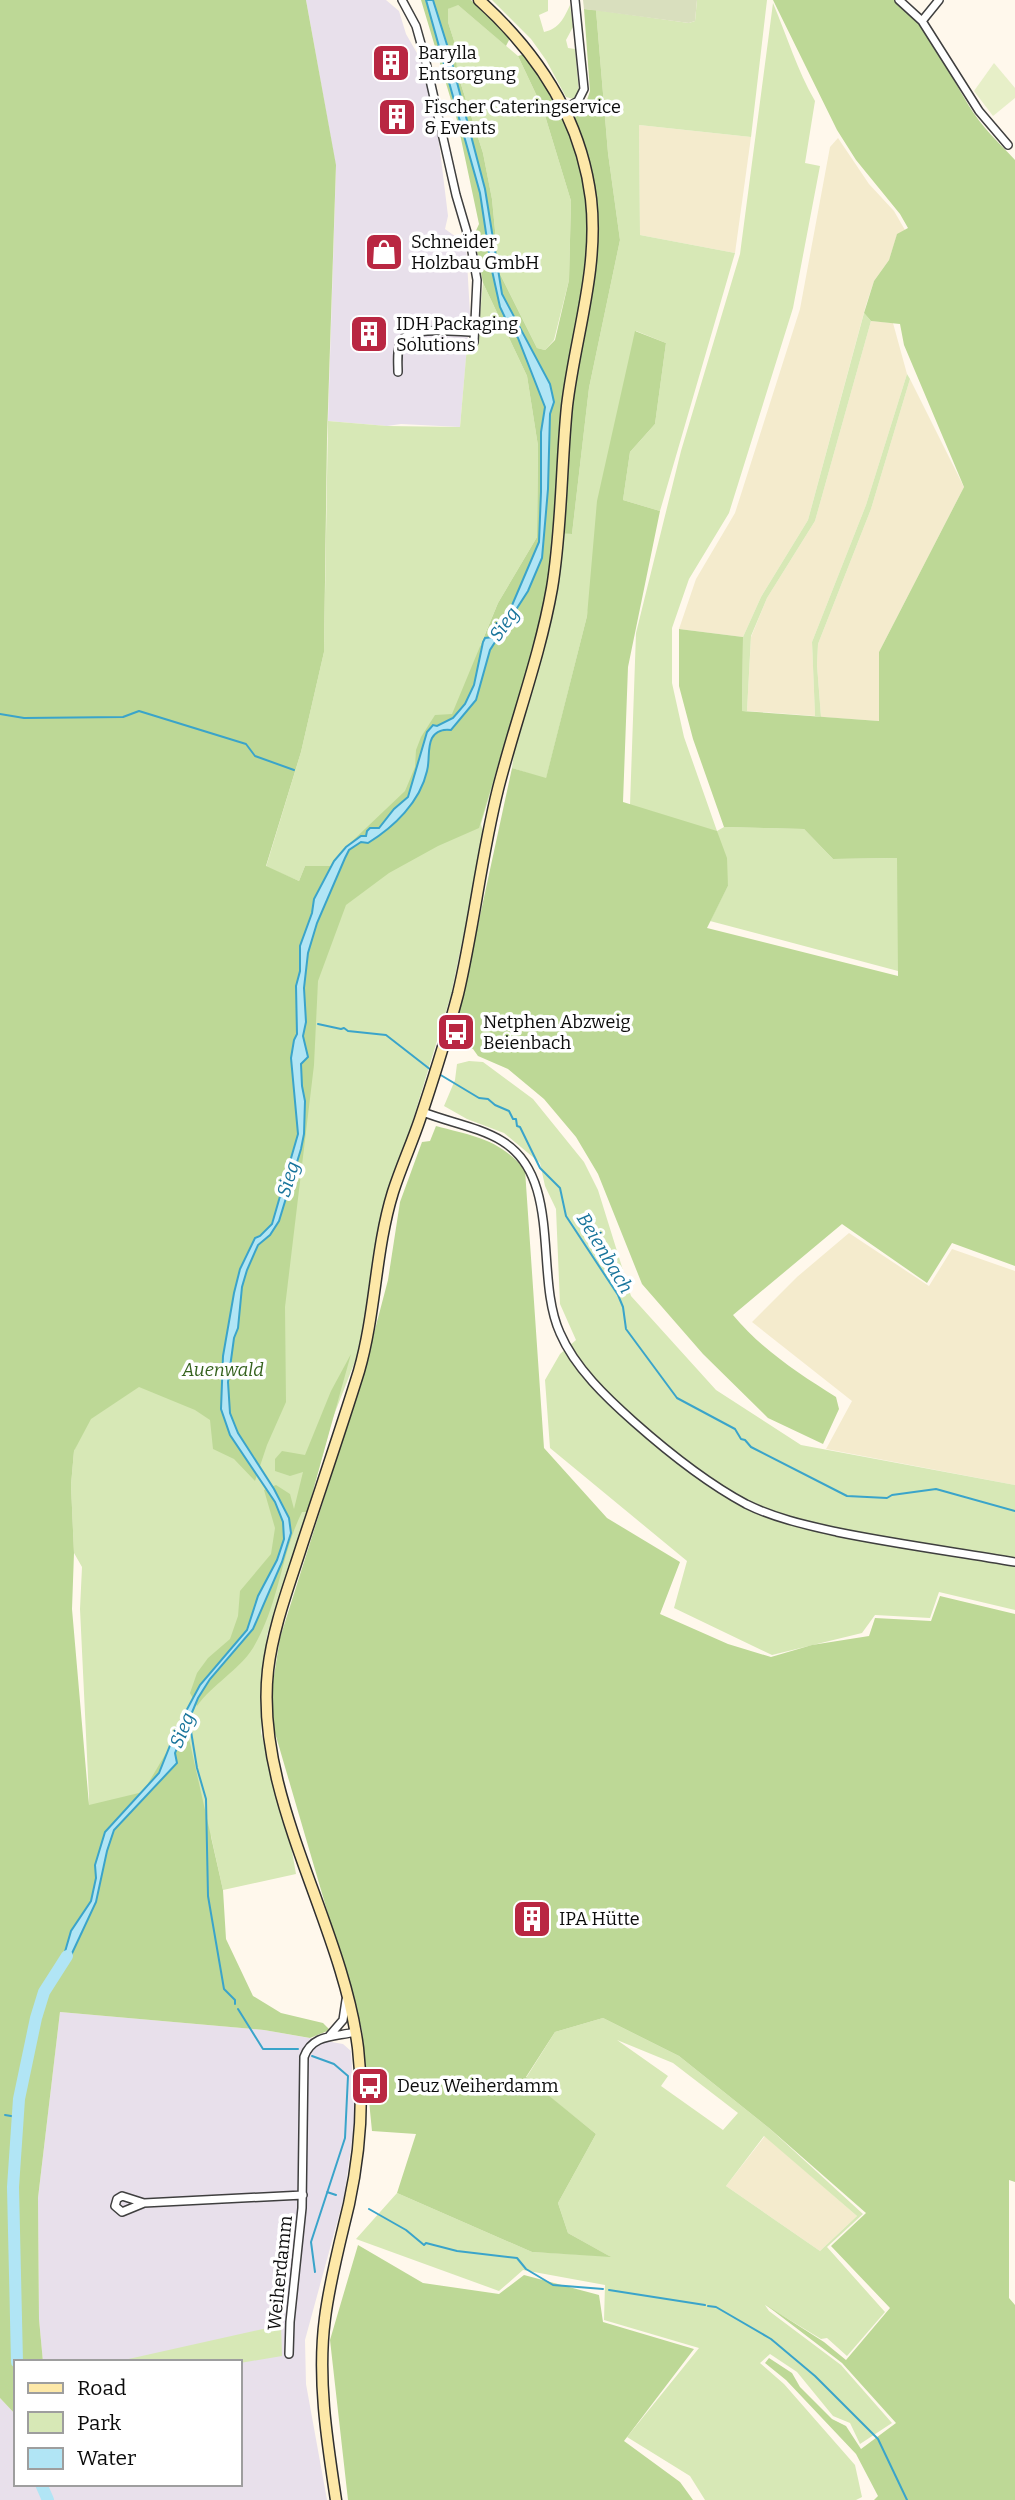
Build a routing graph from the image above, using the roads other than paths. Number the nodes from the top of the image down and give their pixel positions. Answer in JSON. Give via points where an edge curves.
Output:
{"nodes":[{"id":1,"x":402,"y":0,"type":"edge"},
{"id":2,"x":479,"y":0,"type":"edge"},
{"id":3,"x":575,"y":0,"type":"edge"},
{"id":4,"x":899,"y":0,"type":"edge"},
{"id":5,"x":939,"y":0,"type":"edge"},
{"id":6,"x":922,"y":21,"type":"junction"},
{"id":7,"x":565,"y":109,"type":"junction"},
{"id":8,"x":1007,"y":145,"type":"dead end"},
{"id":9,"x":474,"y":332,"type":"junction"},
{"id":10,"x":474,"y":342,"type":"dead end"},
{"id":11,"x":398,"y":372,"type":"dead end"},
{"id":12,"x":423,"y":1112,"type":"junction"},
{"id":13,"x":1015,"y":1562,"type":"edge"},
{"id":14,"x":346,"y":1992,"type":"junction"},
{"id":15,"x":355,"y":2032,"type":"junction"},
{"id":16,"x":329,"y":2036,"type":"junction"},
{"id":17,"x":303,"y":2195,"type":"junction"},
{"id":18,"x":144,"y":2203,"type":"dead end"},
{"id":19,"x":289,"y":2354,"type":"dead end"},
{"id":20,"x":336,"y":2500,"type":"edge"}],
"edges":[{"from":1,"to":9,"type":"street","via":[[425,58],[471,246],[477,280]]},
{"from":2,"to":7,"type":"main road","via":[[528,49]]},
{"from":3,"to":7,"type":"street","via":[[584,89],[578,101]]},
{"from":4,"to":6,"type":"street"},
{"from":5,"to":6,"type":"street"},
{"from":6,"to":8,"type":"street","via":[[979,111]]},
{"from":7,"to":12,"type":"main road","via":[[588,179],[593,251],[568,397],[556,563],[541,638],[489,828],[463,972]]},
{"from":9,"to":10,"type":"street"},
{"from":9,"to":11,"type":"street","via":[[416,331],[404,338]]},
{"from":12,"to":13,"type":"street","via":[[491,1136],[524,1160],[540,1203],[550,1300],[560,1334],[614,1404],[675,1457],[747,1504],[785,1519],[866,1538]]},
{"from":12,"to":14,"type":"main road","via":[[393,1194],[368,1337],[278,1619],[267,1685],[270,1742],[278,1778]]},
{"from":14,"to":15,"type":"main road"},
{"from":14,"to":16,"type":"street","name":"Weiherdamm","via":[[343,2020]]},
{"from":15,"to":16,"type":"street"},
{"from":15,"to":20,"type":"main road","via":[[360,2136],[323,2334],[324,2395]]},
{"from":16,"to":17,"type":"street","name":"Weiherdamm","via":[[314,2042],[304,2057]]},
{"from":17,"to":18,"type":"street","name":"Weiherdamm"},
{"from":17,"to":19,"type":"street","name":"Weiherdamm"}]}
